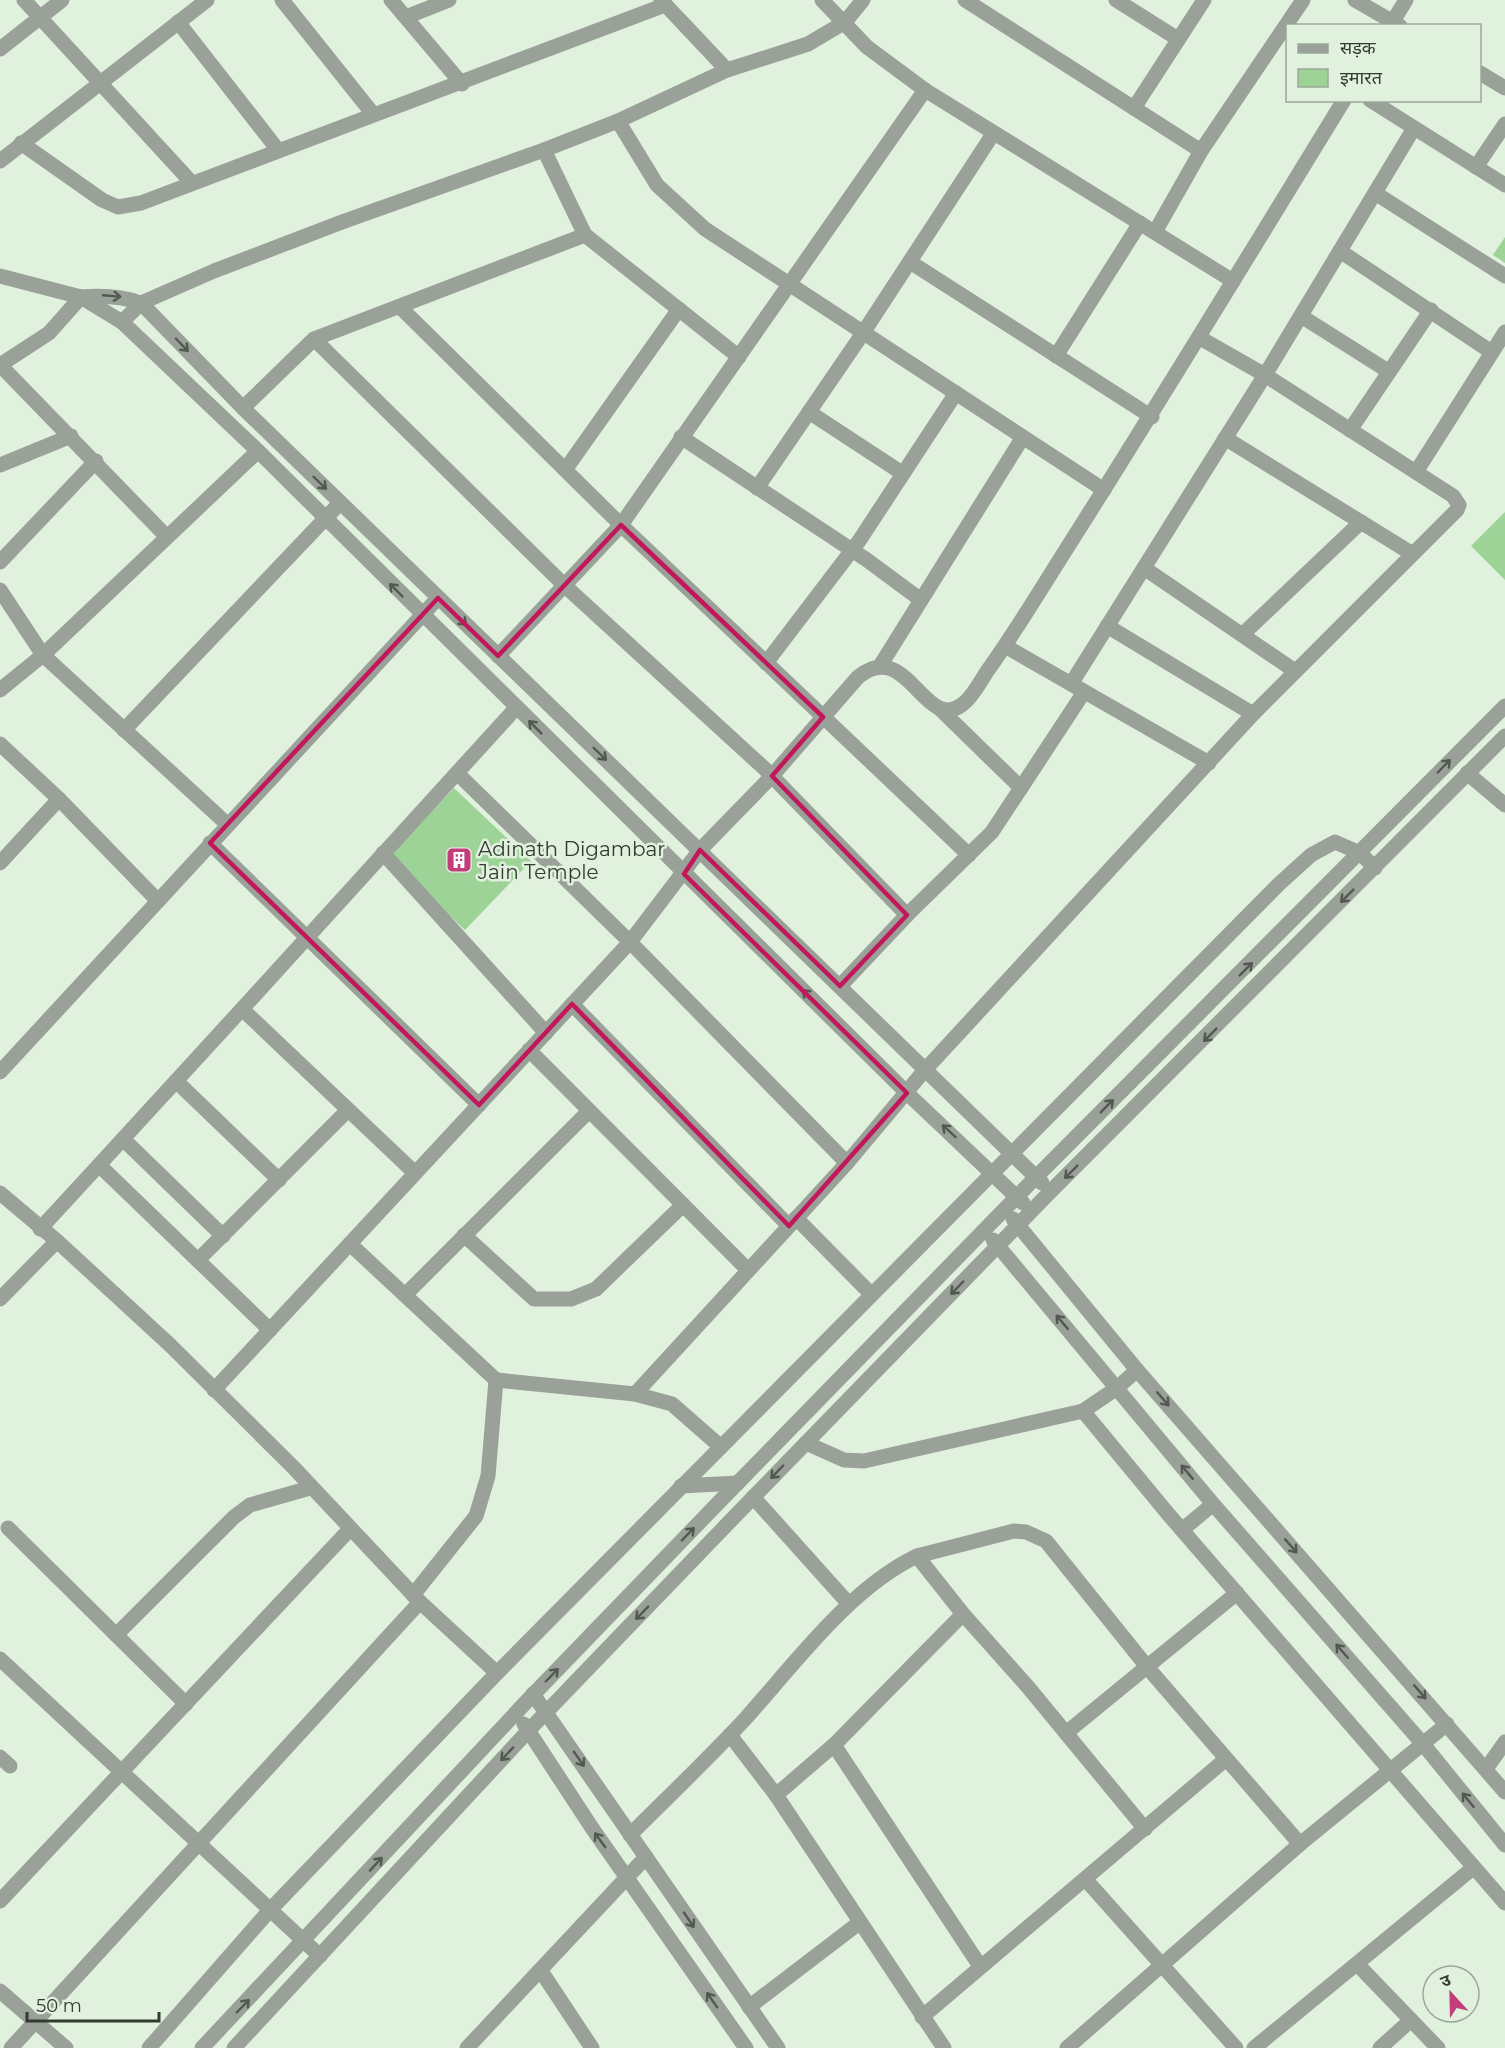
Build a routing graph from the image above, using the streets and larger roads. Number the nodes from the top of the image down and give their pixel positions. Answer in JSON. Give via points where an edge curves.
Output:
{"nodes":[{"id":1,"x":24,"y":0,"type":"edge"},
{"id":2,"x":62,"y":0,"type":"edge"},
{"id":3,"x":207,"y":0,"type":"edge"},
{"id":4,"x":282,"y":0,"type":"edge"},
{"id":5,"x":391,"y":0,"type":"edge"},
{"id":6,"x":448,"y":0,"type":"edge"},
{"id":7,"x":822,"y":0,"type":"edge"},
{"id":8,"x":863,"y":0,"type":"edge"},
{"id":9,"x":1116,"y":0,"type":"edge"},
{"id":10,"x":1204,"y":0,"type":"edge"},
{"id":11,"x":1303,"y":0,"type":"edge"},
{"id":12,"x":1355,"y":0,"type":"edge"},
{"id":13,"x":1406,"y":0,"type":"edge"},
{"id":14,"x":663,"y":2,"type":"edge"},
{"id":15,"x":972,"y":2,"type":"edge"},
{"id":16,"x":406,"y":17,"type":"junction"},
{"id":17,"x":39,"y":18,"type":"junction"},
{"id":18,"x":178,"y":22,"type":"junction"},
{"id":19,"x":844,"y":22,"type":"junction"},
{"id":20,"x":1287,"y":24,"type":"edge"},
{"id":21,"x":1394,"y":24,"type":"edge"},
{"id":22,"x":1286,"y":25,"type":"edge"},
{"id":23,"x":1178,"y":39,"type":"junction"},
{"id":24,"x":0,"y":49,"type":"edge"},
{"id":25,"x":727,"y":70,"type":"junction"},
{"id":26,"x":1481,"y":74,"type":"edge"},
{"id":27,"x":100,"y":82,"type":"junction"},
{"id":28,"x":462,"y":84,"type":"junction"},
{"id":29,"x":1505,"y":88,"type":"edge"},
{"id":30,"x":925,"y":90,"type":"junction"},
{"id":31,"x":1343,"y":102,"type":"edge"},
{"id":32,"x":1373,"y":102,"type":"edge"},
{"id":33,"x":1134,"y":108,"type":"junction"},
{"id":34,"x":374,"y":114,"type":"junction"},
{"id":35,"x":618,"y":121,"type":"junction"},
{"id":36,"x":1505,"y":124,"type":"edge"},
{"id":37,"x":1414,"y":128,"type":"junction"},
{"id":38,"x":993,"y":134,"type":"junction"},
{"id":39,"x":21,"y":143,"type":"junction"},
{"id":40,"x":278,"y":150,"type":"junction"},
{"id":41,"x":544,"y":150,"type":"junction"},
{"id":42,"x":1202,"y":151,"type":"junction"},
{"id":43,"x":0,"y":161,"type":"edge"},
{"id":44,"x":1476,"y":167,"type":"junction"},
{"id":45,"x":192,"y":183,"type":"junction"},
{"id":46,"x":1505,"y":185,"type":"edge"},
{"id":47,"x":1375,"y":193,"type":"junction"},
{"id":48,"x":1140,"y":223,"type":"junction"},
{"id":49,"x":1155,"y":232,"type":"junction"},
{"id":50,"x":585,"y":235,"type":"junction"},
{"id":51,"x":1340,"y":251,"type":"junction"},
{"id":52,"x":910,"y":262,"type":"junction"},
{"id":53,"x":0,"y":276,"type":"edge"},
{"id":54,"x":1505,"y":276,"type":"edge"},
{"id":55,"x":1233,"y":281,"type":"junction"},
{"id":56,"x":790,"y":285,"type":"junction"},
{"id":57,"x":81,"y":297,"type":"junction"},
{"id":58,"x":141,"y":303,"type":"junction"},
{"id":59,"x":400,"y":307,"type":"junction"},
{"id":60,"x":679,"y":309,"type":"junction"},
{"id":61,"x":1431,"y":310,"type":"junction"},
{"id":62,"x":1301,"y":316,"type":"junction"},
{"id":63,"x":122,"y":322,"type":"junction"},
{"id":64,"x":1505,"y":332,"type":"edge"},
{"id":65,"x":864,"y":333,"type":"junction"},
{"id":66,"x":1200,"y":338,"type":"junction"},
{"id":67,"x":314,"y":339,"type":"junction"},
{"id":68,"x":1490,"y":351,"type":"junction"},
{"id":69,"x":1056,"y":356,"type":"junction"},
{"id":70,"x":739,"y":357,"type":"junction"},
{"id":71,"x":1388,"y":371,"type":"junction"},
{"id":72,"x":1265,"y":375,"type":"junction"},
{"id":73,"x":956,"y":393,"type":"junction"},
{"id":74,"x":243,"y":408,"type":"junction"},
{"id":75,"x":809,"y":412,"type":"junction"},
{"id":76,"x":1152,"y":417,"type":"junction"},
{"id":77,"x":1350,"y":429,"type":"junction"},
{"id":78,"x":71,"y":436,"type":"junction"},
{"id":79,"x":681,"y":437,"type":"junction"},
{"id":80,"x":1023,"y":437,"type":"junction"},
{"id":81,"x":1225,"y":438,"type":"junction"},
{"id":82,"x":258,"y":451,"type":"junction"},
{"id":83,"x":96,"y":461,"type":"junction"},
{"id":84,"x":0,"y":465,"type":"edge"},
{"id":85,"x":565,"y":470,"type":"junction"},
{"id":86,"x":902,"y":472,"type":"junction"},
{"id":87,"x":1416,"y":472,"type":"junction"},
{"id":88,"x":757,"y":488,"type":"junction"},
{"id":89,"x":1104,"y":490,"type":"junction"},
{"id":90,"x":340,"y":503,"type":"junction"},
{"id":91,"x":326,"y":520,"type":"junction"},
{"id":92,"x":1361,"y":522,"type":"junction"},
{"id":93,"x":621,"y":525,"type":"junction"},
{"id":94,"x":167,"y":537,"type":"junction"},
{"id":95,"x":852,"y":551,"type":"junction"},
{"id":96,"x":1411,"y":553,"type":"junction"},
{"id":97,"x":0,"y":562,"type":"edge"},
{"id":98,"x":1144,"y":568,"type":"junction"},
{"id":99,"x":564,"y":585,"type":"junction"},
{"id":100,"x":0,"y":590,"type":"edge"},
{"id":101,"x":438,"y":598,"type":"junction"},
{"id":102,"x":921,"y":600,"type":"junction"},
{"id":103,"x":422,"y":615,"type":"junction"},
{"id":104,"x":1107,"y":626,"type":"junction"},
{"id":105,"x":1243,"y":634,"type":"junction"},
{"id":106,"x":1005,"y":646,"type":"junction"},
{"id":107,"x":43,"y":655,"type":"junction"},
{"id":108,"x":498,"y":656,"type":"junction"},
{"id":109,"x":766,"y":663,"type":"junction"},
{"id":110,"x":880,"y":666,"type":"junction"},
{"id":111,"x":1295,"y":671,"type":"junction"},
{"id":112,"x":1077,"y":688,"type":"junction"},
{"id":113,"x":0,"y":690,"type":"edge"},
{"id":114,"x":1505,"y":706,"type":"edge"},
{"id":115,"x":516,"y":708,"type":"junction"},
{"id":116,"x":940,"y":709,"type":"junction"},
{"id":117,"x":1253,"y":714,"type":"junction"},
{"id":118,"x":823,"y":717,"type":"junction"},
{"id":119,"x":124,"y":730,"type":"junction"},
{"id":120,"x":1505,"y":736,"type":"edge"},
{"id":121,"x":0,"y":744,"type":"edge"},
{"id":122,"x":1209,"y":763,"type":"junction"},
{"id":123,"x":1467,"y":772,"type":"junction"},
{"id":124,"x":457,"y":773,"type":"junction"},
{"id":125,"x":772,"y":776,"type":"junction"},
{"id":126,"x":1021,"y":788,"type":"junction"},
{"id":127,"x":59,"y":799,"type":"junction"},
{"id":128,"x":1505,"y":805,"type":"edge"},
{"id":129,"x":227,"y":824,"type":"junction"},
{"id":130,"x":210,"y":843,"type":"junction"},
{"id":131,"x":700,"y":850,"type":"junction"},
{"id":132,"x":383,"y":853,"type":"junction"},
{"id":133,"x":1360,"y":853,"type":"junction"},
{"id":134,"x":969,"y":855,"type":"junction"},
{"id":135,"x":0,"y":863,"type":"edge"},
{"id":136,"x":1375,"y":868,"type":"junction"},
{"id":137,"x":685,"y":873,"type":"junction"},
{"id":138,"x":158,"y":901,"type":"junction"},
{"id":139,"x":907,"y":915,"type":"junction"},
{"id":140,"x":306,"y":937,"type":"junction"},
{"id":141,"x":630,"y":942,"type":"junction"},
{"id":142,"x":840,"y":986,"type":"junction"},
{"id":143,"x":572,"y":1004,"type":"junction"},
{"id":144,"x":242,"y":1009,"type":"junction"},
{"id":145,"x":546,"y":1033,"type":"junction"},
{"id":146,"x":529,"y":1050,"type":"junction"},
{"id":147,"x":924,"y":1071,"type":"junction"},
{"id":148,"x":0,"y":1072,"type":"edge"},
{"id":149,"x":176,"y":1081,"type":"junction"},
{"id":150,"x":907,"y":1093,"type":"junction"},
{"id":151,"x":479,"y":1104,"type":"junction"},
{"id":152,"x":348,"y":1110,"type":"junction"},
{"id":153,"x":589,"y":1111,"type":"junction"},
{"id":154,"x":123,"y":1139,"type":"junction"},
{"id":155,"x":1010,"y":1153,"type":"junction"},
{"id":156,"x":847,"y":1163,"type":"junction"},
{"id":157,"x":99,"y":1165,"type":"junction"},
{"id":158,"x":992,"y":1171,"type":"junction"},
{"id":159,"x":416,"y":1173,"type":"junction"},
{"id":160,"x":1036,"y":1177,"type":"junction"},
{"id":161,"x":279,"y":1180,"type":"junction"},
{"id":162,"x":1050,"y":1192,"type":"junction"},
{"id":163,"x":0,"y":1193,"type":"edge"},
{"id":164,"x":1018,"y":1197,"type":"junction"},
{"id":165,"x":683,"y":1205,"type":"junction"},
{"id":166,"x":1005,"y":1211,"type":"junction"},
{"id":167,"x":1032,"y":1211,"type":"junction"},
{"id":168,"x":792,"y":1222,"type":"junction"},
{"id":169,"x":1019,"y":1224,"type":"junction"},
{"id":170,"x":40,"y":1229,"type":"junction"},
{"id":171,"x":985,"y":1231,"type":"junction"},
{"id":172,"x":464,"y":1235,"type":"junction"},
{"id":173,"x":223,"y":1236,"type":"junction"},
{"id":174,"x":57,"y":1241,"type":"junction"},
{"id":175,"x":350,"y":1244,"type":"junction"},
{"id":176,"x":998,"y":1246,"type":"junction"},
{"id":177,"x":198,"y":1260,"type":"junction"},
{"id":178,"x":748,"y":1270,"type":"junction"},
{"id":179,"x":871,"y":1294,"type":"junction"},
{"id":180,"x":405,"y":1295,"type":"junction"},
{"id":181,"x":0,"y":1299,"type":"edge"},
{"id":182,"x":270,"y":1330,"type":"junction"},
{"id":183,"x":1137,"y":1370,"type":"junction"},
{"id":184,"x":496,"y":1380,"type":"junction"},
{"id":185,"x":1117,"y":1389,"type":"junction"},
{"id":186,"x":214,"y":1390,"type":"junction"},
{"id":187,"x":635,"y":1394,"type":"junction"},
{"id":188,"x":1083,"y":1411,"type":"junction"},
{"id":189,"x":806,"y":1443,"type":"junction"},
{"id":190,"x":721,"y":1447,"type":"junction"},
{"id":191,"x":738,"y":1483,"type":"junction"},
{"id":192,"x":308,"y":1486,"type":"junction"},
{"id":193,"x":681,"y":1486,"type":"junction"},
{"id":194,"x":753,"y":1497,"type":"junction"},
{"id":195,"x":1214,"y":1504,"type":"junction"},
{"id":196,"x":8,"y":1528,"type":"dead end"},
{"id":197,"x":350,"y":1529,"type":"junction"},
{"id":198,"x":1182,"y":1530,"type":"junction"},
{"id":199,"x":917,"y":1556,"type":"junction"},
{"id":200,"x":1238,"y":1593,"type":"junction"},
{"id":201,"x":416,"y":1599,"type":"junction"},
{"id":202,"x":849,"y":1605,"type":"junction"},
{"id":203,"x":963,"y":1614,"type":"junction"},
{"id":204,"x":116,"y":1635,"type":"junction"},
{"id":205,"x":0,"y":1659,"type":"edge"},
{"id":206,"x":1148,"y":1668,"type":"junction"},
{"id":207,"x":497,"y":1673,"type":"junction"},
{"id":208,"x":533,"y":1694,"type":"junction"},
{"id":209,"x":186,"y":1704,"type":"junction"},
{"id":210,"x":516,"y":1713,"type":"junction"},
{"id":211,"x":547,"y":1713,"type":"junction"},
{"id":212,"x":1447,"y":1724,"type":"junction"},
{"id":213,"x":529,"y":1730,"type":"junction"},
{"id":214,"x":1066,"y":1733,"type":"junction"},
{"id":215,"x":730,"y":1735,"type":"junction"},
{"id":216,"x":1505,"y":1742,"type":"edge"},
{"id":217,"x":1423,"y":1744,"type":"junction"},
{"id":218,"x":834,"y":1745,"type":"junction"},
{"id":219,"x":1226,"y":1759,"type":"junction"},
{"id":220,"x":1486,"y":1769,"type":"junction"},
{"id":221,"x":1389,"y":1771,"type":"junction"},
{"id":222,"x":121,"y":1772,"type":"junction"},
{"id":223,"x":1505,"y":1792,"type":"edge"},
{"id":224,"x":776,"y":1795,"type":"junction"},
{"id":225,"x":1144,"y":1829,"type":"junction"},
{"id":226,"x":630,"y":1835,"type":"junction"},
{"id":227,"x":197,"y":1843,"type":"junction"},
{"id":228,"x":1300,"y":1844,"type":"junction"},
{"id":229,"x":1505,"y":1845,"type":"edge"},
{"id":230,"x":646,"y":1857,"type":"junction"},
{"id":231,"x":1473,"y":1868,"type":"junction"},
{"id":232,"x":626,"y":1876,"type":"junction"},
{"id":233,"x":1086,"y":1880,"type":"junction"},
{"id":234,"x":2,"y":1896,"type":"edge"},
{"id":235,"x":1505,"y":1903,"type":"edge"},
{"id":236,"x":270,"y":1910,"type":"junction"},
{"id":237,"x":859,"y":1923,"type":"junction"},
{"id":238,"x":304,"y":1941,"type":"junction"},
{"id":239,"x":320,"y":1956,"type":"junction"},
{"id":240,"x":1358,"y":1964,"type":"junction"},
{"id":241,"x":980,"y":1966,"type":"junction"},
{"id":242,"x":1163,"y":1966,"type":"junction"},
{"id":243,"x":541,"y":1971,"type":"junction"},
{"id":244,"x":0,"y":1991,"type":"edge"},
{"id":245,"x":749,"y":2007,"type":"junction"},
{"id":246,"x":922,"y":2017,"type":"junction"},
{"id":247,"x":1411,"y":2020,"type":"junction"},
{"id":248,"x":35,"y":2022,"type":"junction"},
{"id":249,"x":585,"y":2045,"type":"edge"},
{"id":250,"x":11,"y":2048,"type":"edge"},
{"id":251,"x":66,"y":2048,"type":"edge"},
{"id":252,"x":149,"y":2048,"type":"edge"},
{"id":253,"x":202,"y":2048,"type":"edge"},
{"id":254,"x":234,"y":2048,"type":"edge"},
{"id":255,"x":467,"y":2048,"type":"edge"},
{"id":256,"x":746,"y":2048,"type":"edge"},
{"id":257,"x":778,"y":2048,"type":"edge"},
{"id":258,"x":944,"y":2048,"type":"edge"},
{"id":259,"x":1067,"y":2048,"type":"edge"},
{"id":260,"x":1236,"y":2048,"type":"edge"},
{"id":261,"x":1254,"y":2048,"type":"edge"},
{"id":262,"x":1380,"y":2048,"type":"edge"},
{"id":263,"x":1438,"y":2048,"type":"edge"}],
"edges":[{"from":1,"to":17,"type":"street"},
{"from":2,"to":17,"type":"street"},
{"from":3,"to":18,"type":"street"},
{"from":4,"to":34,"type":"street"},
{"from":5,"to":16,"type":"street"},
{"from":6,"to":16,"type":"street"},
{"from":7,"to":19,"type":"street"},
{"from":8,"to":19,"type":"street"},
{"from":9,"to":23,"type":"street"},
{"from":10,"to":23,"type":"street"},
{"from":11,"to":20,"type":"street"},
{"from":12,"to":21,"type":"street"},
{"from":13,"to":21,"type":"street"},
{"from":14,"to":25,"type":"street"},
{"from":14,"to":28,"type":"street"},
{"from":15,"to":33,"type":"street"},
{"from":16,"to":28,"type":"street"},
{"from":17,"to":24,"type":"street"},
{"from":17,"to":27,"type":"street"},
{"from":18,"to":27,"type":"street"},
{"from":18,"to":40,"type":"street"},
{"from":19,"to":25,"type":"street","via":[[808,44]]},
{"from":19,"to":30,"type":"street","via":[[867,47]]},
{"from":22,"to":42,"type":"street"},
{"from":23,"to":33,"type":"street"},
{"from":25,"to":35,"type":"street"},
{"from":26,"to":29,"type":"street"},
{"from":27,"to":39,"type":"street"},
{"from":27,"to":45,"type":"street"},
{"from":28,"to":34,"type":"street"},
{"from":30,"to":38,"type":"street"},
{"from":30,"to":56,"type":"street"},
{"from":31,"to":55,"type":"street"},
{"from":32,"to":37,"type":"street"},
{"from":33,"to":42,"type":"street"},
{"from":34,"to":40,"type":"street"},
{"from":35,"to":41,"type":"street"},
{"from":35,"to":56,"type":"street","via":[[657,186],[680,209]]},
{"from":36,"to":44,"type":"street"},
{"from":37,"to":44,"type":"street"},
{"from":37,"to":47,"type":"street"},
{"from":38,"to":48,"type":"street"},
{"from":38,"to":52,"type":"street"},
{"from":39,"to":43,"type":"street"},
{"from":39,"to":45,"type":"street","via":[[118,207]]},
{"from":40,"to":45,"type":"street"},
{"from":41,"to":50,"type":"street"},
{"from":41,"to":58,"type":"street","via":[[332,226]]},
{"from":42,"to":49,"type":"street"},
{"from":44,"to":46,"type":"street"},
{"from":47,"to":51,"type":"street"},
{"from":47,"to":54,"type":"street"},
{"from":48,"to":49,"type":"street"},
{"from":48,"to":69,"type":"street"},
{"from":49,"to":55,"type":"street"},
{"from":50,"to":59,"type":"street"},
{"from":50,"to":60,"type":"street"},
{"from":51,"to":61,"type":"street"},
{"from":51,"to":62,"type":"street"},
{"from":52,"to":65,"type":"street"},
{"from":52,"to":69,"type":"street"},
{"from":53,"to":57,"type":"street"},
{"from":55,"to":66,"type":"street"},
{"from":56,"to":65,"type":"street"},
{"from":56,"to":70,"type":"street"},
{"from":57,"to":58,"type":"street","one_way":true,"via":[[123,297]]},
{"from":57,"to":63,"type":"street"},
{"from":57,"to":78,"type":"street","via":[[49,333],[0,364]]},
{"from":58,"to":63,"type":"street"},
{"from":58,"to":74,"type":"street","one_way":true},
{"from":59,"to":67,"type":"street"},
{"from":59,"to":85,"type":"street"},
{"from":60,"to":70,"type":"street"},
{"from":60,"to":85,"type":"street"},
{"from":61,"to":68,"type":"street"},
{"from":61,"to":71,"type":"street"},
{"from":62,"to":71,"type":"street"},
{"from":62,"to":72,"type":"street"},
{"from":63,"to":82,"type":"street"},
{"from":64,"to":68,"type":"street"},
{"from":65,"to":73,"type":"street"},
{"from":65,"to":75,"type":"street"},
{"from":66,"to":72,"type":"street"},
{"from":66,"to":76,"type":"street"},
{"from":67,"to":74,"type":"street"},
{"from":67,"to":99,"type":"street"},
{"from":68,"to":87,"type":"street"},
{"from":69,"to":76,"type":"street"},
{"from":70,"to":79,"type":"street"},
{"from":71,"to":77,"type":"street"},
{"from":72,"to":77,"type":"street"},
{"from":72,"to":81,"type":"street"},
{"from":73,"to":80,"type":"street"},
{"from":73,"to":86,"type":"street"},
{"from":74,"to":90,"type":"street","one_way":true},
{"from":75,"to":86,"type":"street"},
{"from":75,"to":88,"type":"street"},
{"from":76,"to":89,"type":"street"},
{"from":77,"to":87,"type":"street"},
{"from":78,"to":83,"type":"street"},
{"from":78,"to":84,"type":"street"},
{"from":79,"to":88,"type":"street"},
{"from":79,"to":93,"type":"street"},
{"from":80,"to":89,"type":"street"},
{"from":80,"to":102,"type":"street"},
{"from":81,"to":92,"type":"street"},
{"from":81,"to":98,"type":"street"},
{"from":82,"to":91,"type":"street"},
{"from":82,"to":94,"type":"street"},
{"from":83,"to":94,"type":"street"},
{"from":83,"to":97,"type":"street"},
{"from":85,"to":93,"type":"street"},
{"from":86,"to":95,"type":"street"},
{"from":87,"to":96,"type":"street","via":[[1460,505]]},
{"from":88,"to":95,"type":"street"},
{"from":89,"to":106,"type":"street"},
{"from":90,"to":91,"type":"street"},
{"from":90,"to":101,"type":"street"},
{"from":103,"to":91,"type":"street","one_way":true},
{"from":91,"to":119,"type":"street"},
{"from":92,"to":96,"type":"street"},
{"from":92,"to":105,"type":"street"},
{"from":93,"to":99,"type":"street"},
{"from":93,"to":109,"type":"street"},
{"from":94,"to":107,"type":"street"},
{"from":95,"to":102,"type":"street"},
{"from":95,"to":109,"type":"street"},
{"from":96,"to":111,"type":"street"},
{"from":98,"to":104,"type":"street"},
{"from":98,"to":105,"type":"street"},
{"from":99,"to":108,"type":"street"},
{"from":99,"to":125,"type":"street"},
{"from":100,"to":107,"type":"street"},
{"from":101,"to":103,"type":"street"},
{"from":101,"to":108,"type":"street","one_way":true},
{"from":102,"to":110,"type":"street"},
{"from":103,"to":115,"type":"street"},
{"from":103,"to":129,"type":"street"},
{"from":104,"to":112,"type":"street"},
{"from":104,"to":117,"type":"street"},
{"from":105,"to":111,"type":"street"},
{"from":106,"to":112,"type":"street"},
{"from":106,"to":116,"type":"street","via":[[965,703],[953,709]]},
{"from":107,"to":113,"type":"street"},
{"from":107,"to":119,"type":"street"},
{"from":108,"to":131,"type":"street","one_way":true},
{"from":109,"to":118,"type":"street"},
{"from":110,"to":116,"type":"street","via":[[892,667]]},
{"from":110,"to":118,"type":"street","via":[[858,677]]},
{"from":111,"to":117,"type":"street"},
{"from":112,"to":122,"type":"street"},
{"from":112,"to":126,"type":"street"},
{"from":133,"to":114,"type":"street","one_way":true},
{"from":115,"to":124,"type":"street"},
{"from":137,"to":115,"type":"street","one_way":true},
{"from":116,"to":126,"type":"street"},
{"from":117,"to":122,"type":"street"},
{"from":118,"to":125,"type":"street"},
{"from":118,"to":134,"type":"street"},
{"from":119,"to":129,"type":"street"},
{"from":120,"to":123,"type":"street"},
{"from":121,"to":127,"type":"street"},
{"from":122,"to":147,"type":"street"},
{"from":123,"to":128,"type":"street"},
{"from":123,"to":136,"type":"street"},
{"from":124,"to":132,"type":"street"},
{"from":124,"to":141,"type":"street"},
{"from":125,"to":131,"type":"street"},
{"from":125,"to":139,"type":"street"},
{"from":126,"to":134,"type":"street","via":[[1004,817]]},
{"from":127,"to":135,"type":"street"},
{"from":127,"to":138,"type":"street"},
{"from":129,"to":130,"type":"street"},
{"from":130,"to":138,"type":"street"},
{"from":130,"to":140,"type":"street"},
{"from":131,"to":137,"type":"street"},
{"from":131,"to":142,"type":"street"},
{"from":132,"to":140,"type":"street"},
{"from":132,"to":145,"type":"street"},
{"from":133,"to":136,"type":"street"},
{"from":133,"to":155,"type":"street","via":[[1335,842],[1311,855]]},
{"from":160,"to":133,"type":"street","one_way":true},
{"from":134,"to":139,"type":"street"},
{"from":136,"to":162,"type":"street","one_way":true},
{"from":137,"to":141,"type":"street"},
{"from":150,"to":137,"type":"street","one_way":true},
{"from":138,"to":148,"type":"street"},
{"from":139,"to":142,"type":"street"},
{"from":140,"to":144,"type":"street"},
{"from":140,"to":151,"type":"street"},
{"from":141,"to":143,"type":"street"},
{"from":141,"to":156,"type":"street"},
{"from":142,"to":147,"type":"street"},
{"from":143,"to":145,"type":"street"},
{"from":143,"to":168,"type":"street"},
{"from":144,"to":149,"type":"street"},
{"from":144,"to":152,"type":"street"},
{"from":145,"to":146,"type":"street"},
{"from":146,"to":151,"type":"street"},
{"from":146,"to":153,"type":"street"},
{"from":147,"to":150,"type":"street"},
{"from":147,"to":155,"type":"street"},
{"from":149,"to":154,"type":"street"},
{"from":149,"to":161,"type":"street"},
{"from":150,"to":156,"type":"street"},
{"from":158,"to":150,"type":"street","one_way":true},
{"from":151,"to":159,"type":"street"},
{"from":152,"to":159,"type":"street"},
{"from":152,"to":161,"type":"street"},
{"from":153,"to":165,"type":"street"},
{"from":153,"to":172,"type":"street"},
{"from":154,"to":157,"type":"street"},
{"from":154,"to":173,"type":"street"},
{"from":155,"to":158,"type":"street"},
{"from":155,"to":160,"type":"street"},
{"from":156,"to":168,"type":"street"},
{"from":157,"to":170,"type":"street"},
{"from":157,"to":177,"type":"street"},
{"from":158,"to":164,"type":"street"},
{"from":158,"to":179,"type":"street"},
{"from":159,"to":175,"type":"street"},
{"from":160,"to":162,"type":"street"},
{"from":160,"to":164,"type":"street"},
{"from":161,"to":173,"type":"street"},
{"from":162,"to":167,"type":"street"},
{"from":163,"to":170,"type":"street"},
{"from":164,"to":166,"type":"street"},
{"from":164,"to":167,"type":"street"},
{"from":165,"to":172,"type":"street","via":[[596,1289],[571,1299],[534,1299]]},
{"from":165,"to":178,"type":"street"},
{"from":166,"to":169,"type":"street"},
{"from":166,"to":171,"type":"street"},
{"from":167,"to":169,"type":"street"},
{"from":168,"to":178,"type":"street"},
{"from":168,"to":179,"type":"street"},
{"from":169,"to":176,"type":"street"},
{"from":169,"to":183,"type":"street"},
{"from":170,"to":174,"type":"street"},
{"from":171,"to":176,"type":"street"},
{"from":171,"to":191,"type":"street"},
{"from":172,"to":180,"type":"street"},
{"from":173,"to":177,"type":"street"},
{"from":174,"to":181,"type":"street"},
{"from":174,"to":186,"type":"street"},
{"from":175,"to":180,"type":"street"},
{"from":175,"to":182,"type":"street"},
{"from":185,"to":176,"type":"street","one_way":true},
{"from":176,"to":189,"type":"street","one_way":true},
{"from":177,"to":182,"type":"street"},
{"from":178,"to":187,"type":"street"},
{"from":179,"to":190,"type":"street"},
{"from":180,"to":184,"type":"street"},
{"from":182,"to":186,"type":"street"},
{"from":183,"to":185,"type":"street"},
{"from":183,"to":212,"type":"street","one_way":true},
{"from":184,"to":187,"type":"street"},
{"from":184,"to":201,"type":"street","via":[[489,1469],[476,1516]]},
{"from":185,"to":188,"type":"street"},
{"from":195,"to":185,"type":"street","one_way":true},
{"from":186,"to":192,"type":"street"},
{"from":187,"to":190,"type":"street","via":[[672,1404]]},
{"from":188,"to":189,"type":"street","via":[[864,1461],[844,1460]]},
{"from":188,"to":198,"type":"street"},
{"from":189,"to":194,"type":"street","one_way":true},
{"from":190,"to":193,"type":"street"},
{"from":191,"to":193,"type":"street"},
{"from":208,"to":191,"type":"street","one_way":true},
{"from":192,"to":197,"type":"street"},
{"from":192,"to":204,"type":"street","via":[[250,1505],[234,1517]]},
{"from":193,"to":207,"type":"street"},
{"from":194,"to":202,"type":"street"},
{"from":194,"to":211,"type":"street","one_way":true},
{"from":195,"to":198,"type":"street"},
{"from":217,"to":195,"type":"street","one_way":true},
{"from":196,"to":204,"type":"street"},
{"from":197,"to":201,"type":"street"},
{"from":197,"to":209,"type":"street"},
{"from":198,"to":200,"type":"street"},
{"from":199,"to":202,"type":"street"},
{"from":199,"to":203,"type":"street"},
{"from":199,"to":206,"type":"street","via":[[1014,1531],[1046,1541]]},
{"from":200,"to":206,"type":"street"},
{"from":200,"to":221,"type":"street"},
{"from":201,"to":207,"type":"street"},
{"from":201,"to":227,"type":"street"},
{"from":202,"to":215,"type":"street"},
{"from":203,"to":214,"type":"street"},
{"from":203,"to":218,"type":"street"},
{"from":204,"to":209,"type":"street"},
{"from":205,"to":222,"type":"street"},
{"from":206,"to":214,"type":"street"},
{"from":206,"to":219,"type":"street"},
{"from":207,"to":236,"type":"street"},
{"from":208,"to":210,"type":"street"},
{"from":208,"to":211,"type":"street"},
{"from":209,"to":222,"type":"street"},
{"from":210,"to":213,"type":"street"},
{"from":238,"to":210,"type":"street","one_way":true},
{"from":211,"to":213,"type":"street"},
{"from":211,"to":226,"type":"street","one_way":true},
{"from":212,"to":217,"type":"street"},
{"from":212,"to":220,"type":"street"},
{"from":232,"to":213,"type":"street","one_way":true},
{"from":213,"to":239,"type":"street","one_way":true},
{"from":214,"to":225,"type":"street"},
{"from":215,"to":224,"type":"street"},
{"from":215,"to":226,"type":"street"},
{"from":216,"to":220,"type":"street"},
{"from":217,"to":221,"type":"street"},
{"from":229,"to":217,"type":"street","one_way":true},
{"from":218,"to":224,"type":"street"},
{"from":218,"to":241,"type":"street"},
{"from":219,"to":225,"type":"street"},
{"from":219,"to":228,"type":"street"},
{"from":220,"to":223,"type":"street"},
{"from":221,"to":228,"type":"street"},
{"from":221,"to":231,"type":"street"},
{"from":222,"to":227,"type":"street"},
{"from":222,"to":234,"type":"street"},
{"from":224,"to":237,"type":"street"},
{"from":225,"to":233,"type":"street"},
{"from":226,"to":230,"type":"street"},
{"from":227,"to":236,"type":"street"},
{"from":227,"to":248,"type":"street"},
{"from":228,"to":242,"type":"street"},
{"from":230,"to":232,"type":"street"},
{"from":230,"to":245,"type":"street","one_way":true},
{"from":231,"to":235,"type":"street"},
{"from":231,"to":240,"type":"street"},
{"from":232,"to":243,"type":"street"},
{"from":256,"to":232,"type":"street","one_way":true},
{"from":233,"to":241,"type":"street"},
{"from":233,"to":242,"type":"street"},
{"from":236,"to":238,"type":"street"},
{"from":236,"to":252,"type":"street"},
{"from":237,"to":245,"type":"street"},
{"from":237,"to":246,"type":"street"},
{"from":238,"to":239,"type":"street"},
{"from":253,"to":238,"type":"street","one_way":true},
{"from":239,"to":254,"type":"street"},
{"from":240,"to":247,"type":"street"},
{"from":240,"to":261,"type":"street"},
{"from":241,"to":246,"type":"street"},
{"from":242,"to":259,"type":"street"},
{"from":242,"to":260,"type":"street"},
{"from":243,"to":249,"type":"street"},
{"from":243,"to":255,"type":"street"},
{"from":244,"to":248,"type":"street"},
{"from":245,"to":257,"type":"street"},
{"from":246,"to":258,"type":"street"},
{"from":247,"to":262,"type":"street"},
{"from":247,"to":263,"type":"street"},
{"from":248,"to":250,"type":"street"},
{"from":248,"to":251,"type":"street"}]}
